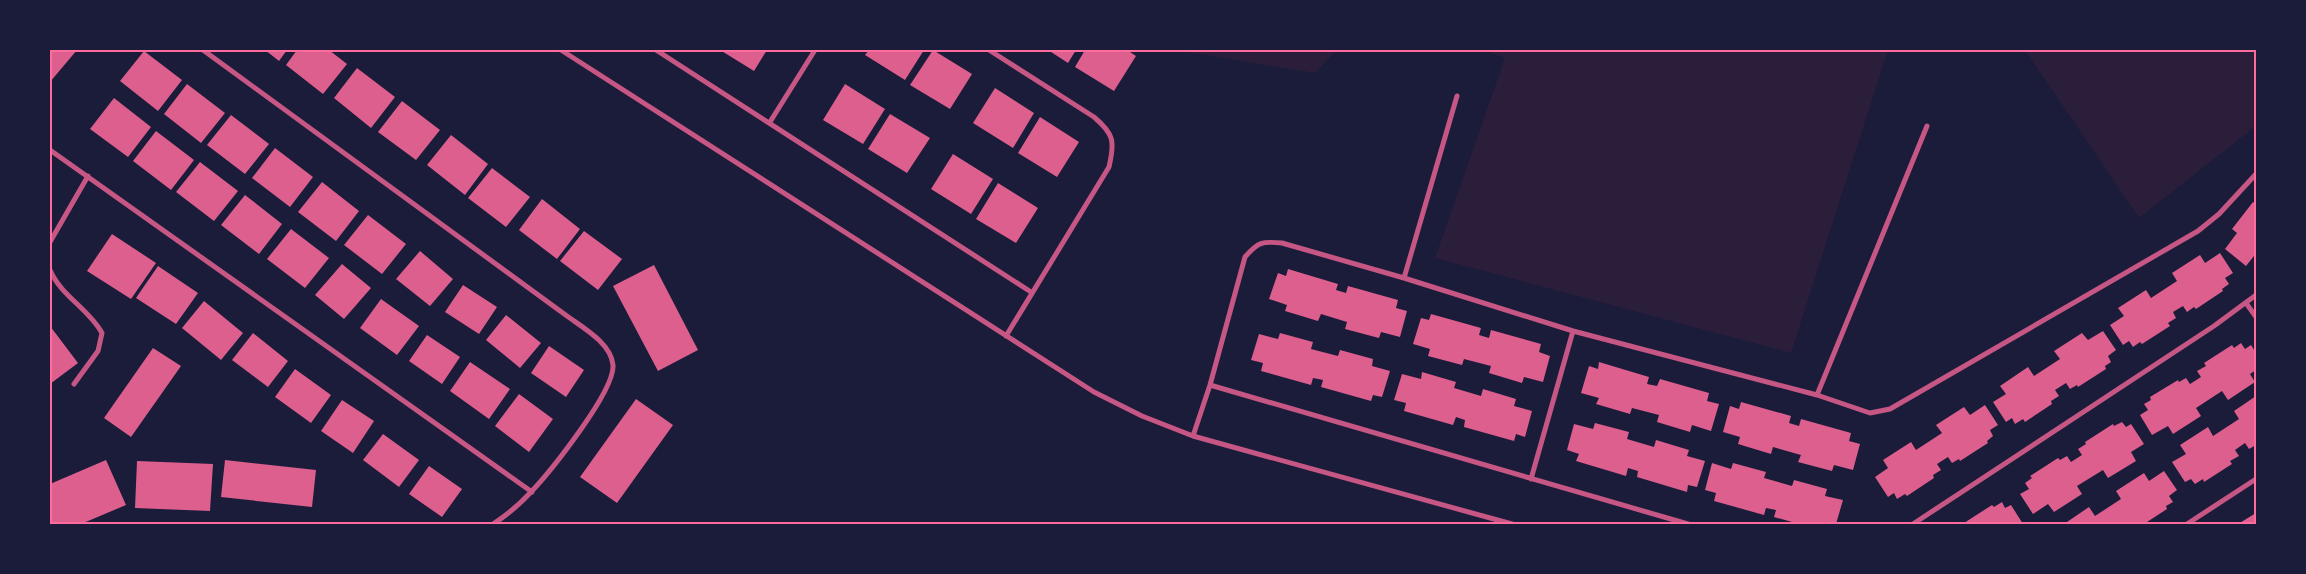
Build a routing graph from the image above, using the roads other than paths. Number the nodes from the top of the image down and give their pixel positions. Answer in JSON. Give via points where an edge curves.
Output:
{"nodes":[{"id":1,"x":203,"y":50,"type":"edge"},
{"id":2,"x":561,"y":50,"type":"edge"},
{"id":3,"x":656,"y":50,"type":"edge"},
{"id":4,"x":815,"y":50,"type":"edge"},
{"id":5,"x":989,"y":50,"type":"edge"},
{"id":6,"x":1457,"y":96,"type":"dead end"},
{"id":7,"x":770,"y":122,"type":"junction"},
{"id":8,"x":1927,"y":126,"type":"dead end"},
{"id":9,"x":50,"y":150,"type":"edge"},
{"id":10,"x":2256,"y":174,"type":"edge"},
{"id":11,"x":88,"y":176,"type":"junction"},
{"id":12,"x":50,"y":242,"type":"edge"},
{"id":13,"x":50,"y":270,"type":"edge"},
{"id":14,"x":1404,"y":278,"type":"junction"},
{"id":15,"x":1031,"y":292,"type":"junction"},
{"id":16,"x":2256,"y":295,"type":"edge"},
{"id":17,"x":2246,"y":303,"type":"junction"},
{"id":18,"x":2256,"y":317,"type":"edge"},
{"id":19,"x":1573,"y":331,"type":"junction"},
{"id":20,"x":1006,"y":336,"type":"junction"},
{"id":21,"x":74,"y":384,"type":"dead end"},
{"id":22,"x":1210,"y":385,"type":"junction"},
{"id":23,"x":1817,"y":395,"type":"junction"},
{"id":24,"x":1193,"y":436,"type":"junction"},
{"id":25,"x":1531,"y":479,"type":"junction"},
{"id":26,"x":2256,"y":479,"type":"edge"},
{"id":27,"x":532,"y":492,"type":"junction"},
{"id":28,"x":493,"y":524,"type":"edge"},
{"id":29,"x":1512,"y":524,"type":"edge"},
{"id":30,"x":1688,"y":524,"type":"edge"},
{"id":31,"x":1913,"y":524,"type":"edge"},
{"id":32,"x":2187,"y":524,"type":"edge"}],
"edges":[{"from":1,"to":27,"type":"street","via":[[559,310],[608,351],[613,363],[605,390]]},
{"from":2,"to":20,"type":"street"},
{"from":3,"to":7,"type":"street"},
{"from":4,"to":7,"type":"street"},
{"from":5,"to":15,"type":"street","via":[[1094,117],[1112,139],[1109,167]]},
{"from":6,"to":14,"type":"street"},
{"from":7,"to":15,"type":"street"},
{"from":8,"to":23,"type":"street"},
{"from":9,"to":11,"type":"street"},
{"from":10,"to":23,"type":"street","via":[[2219,214],[2198,231],[1890,409],[1870,413]]},
{"from":11,"to":12,"type":"street"},
{"from":11,"to":27,"type":"street"},
{"from":13,"to":21,"type":"street","via":[[60,287],[102,333],[98,351]]},
{"from":14,"to":19,"type":"street"},
{"from":14,"to":22,"type":"street","via":[[1282,243],[1265,242],[1255,246],[1245,257]]},
{"from":15,"to":20,"type":"street"},
{"from":16,"to":17,"type":"street"},
{"from":17,"to":18,"type":"street"},
{"from":17,"to":31,"type":"street"},
{"from":19,"to":23,"type":"street"},
{"from":19,"to":25,"type":"street"},
{"from":20,"to":24,"type":"street","via":[[1094,392]]},
{"from":22,"to":24,"type":"street"},
{"from":22,"to":25,"type":"street"},
{"from":24,"to":29,"type":"street"},
{"from":25,"to":30,"type":"street"},
{"from":26,"to":32,"type":"street"},
{"from":27,"to":28,"type":"street"}]}
